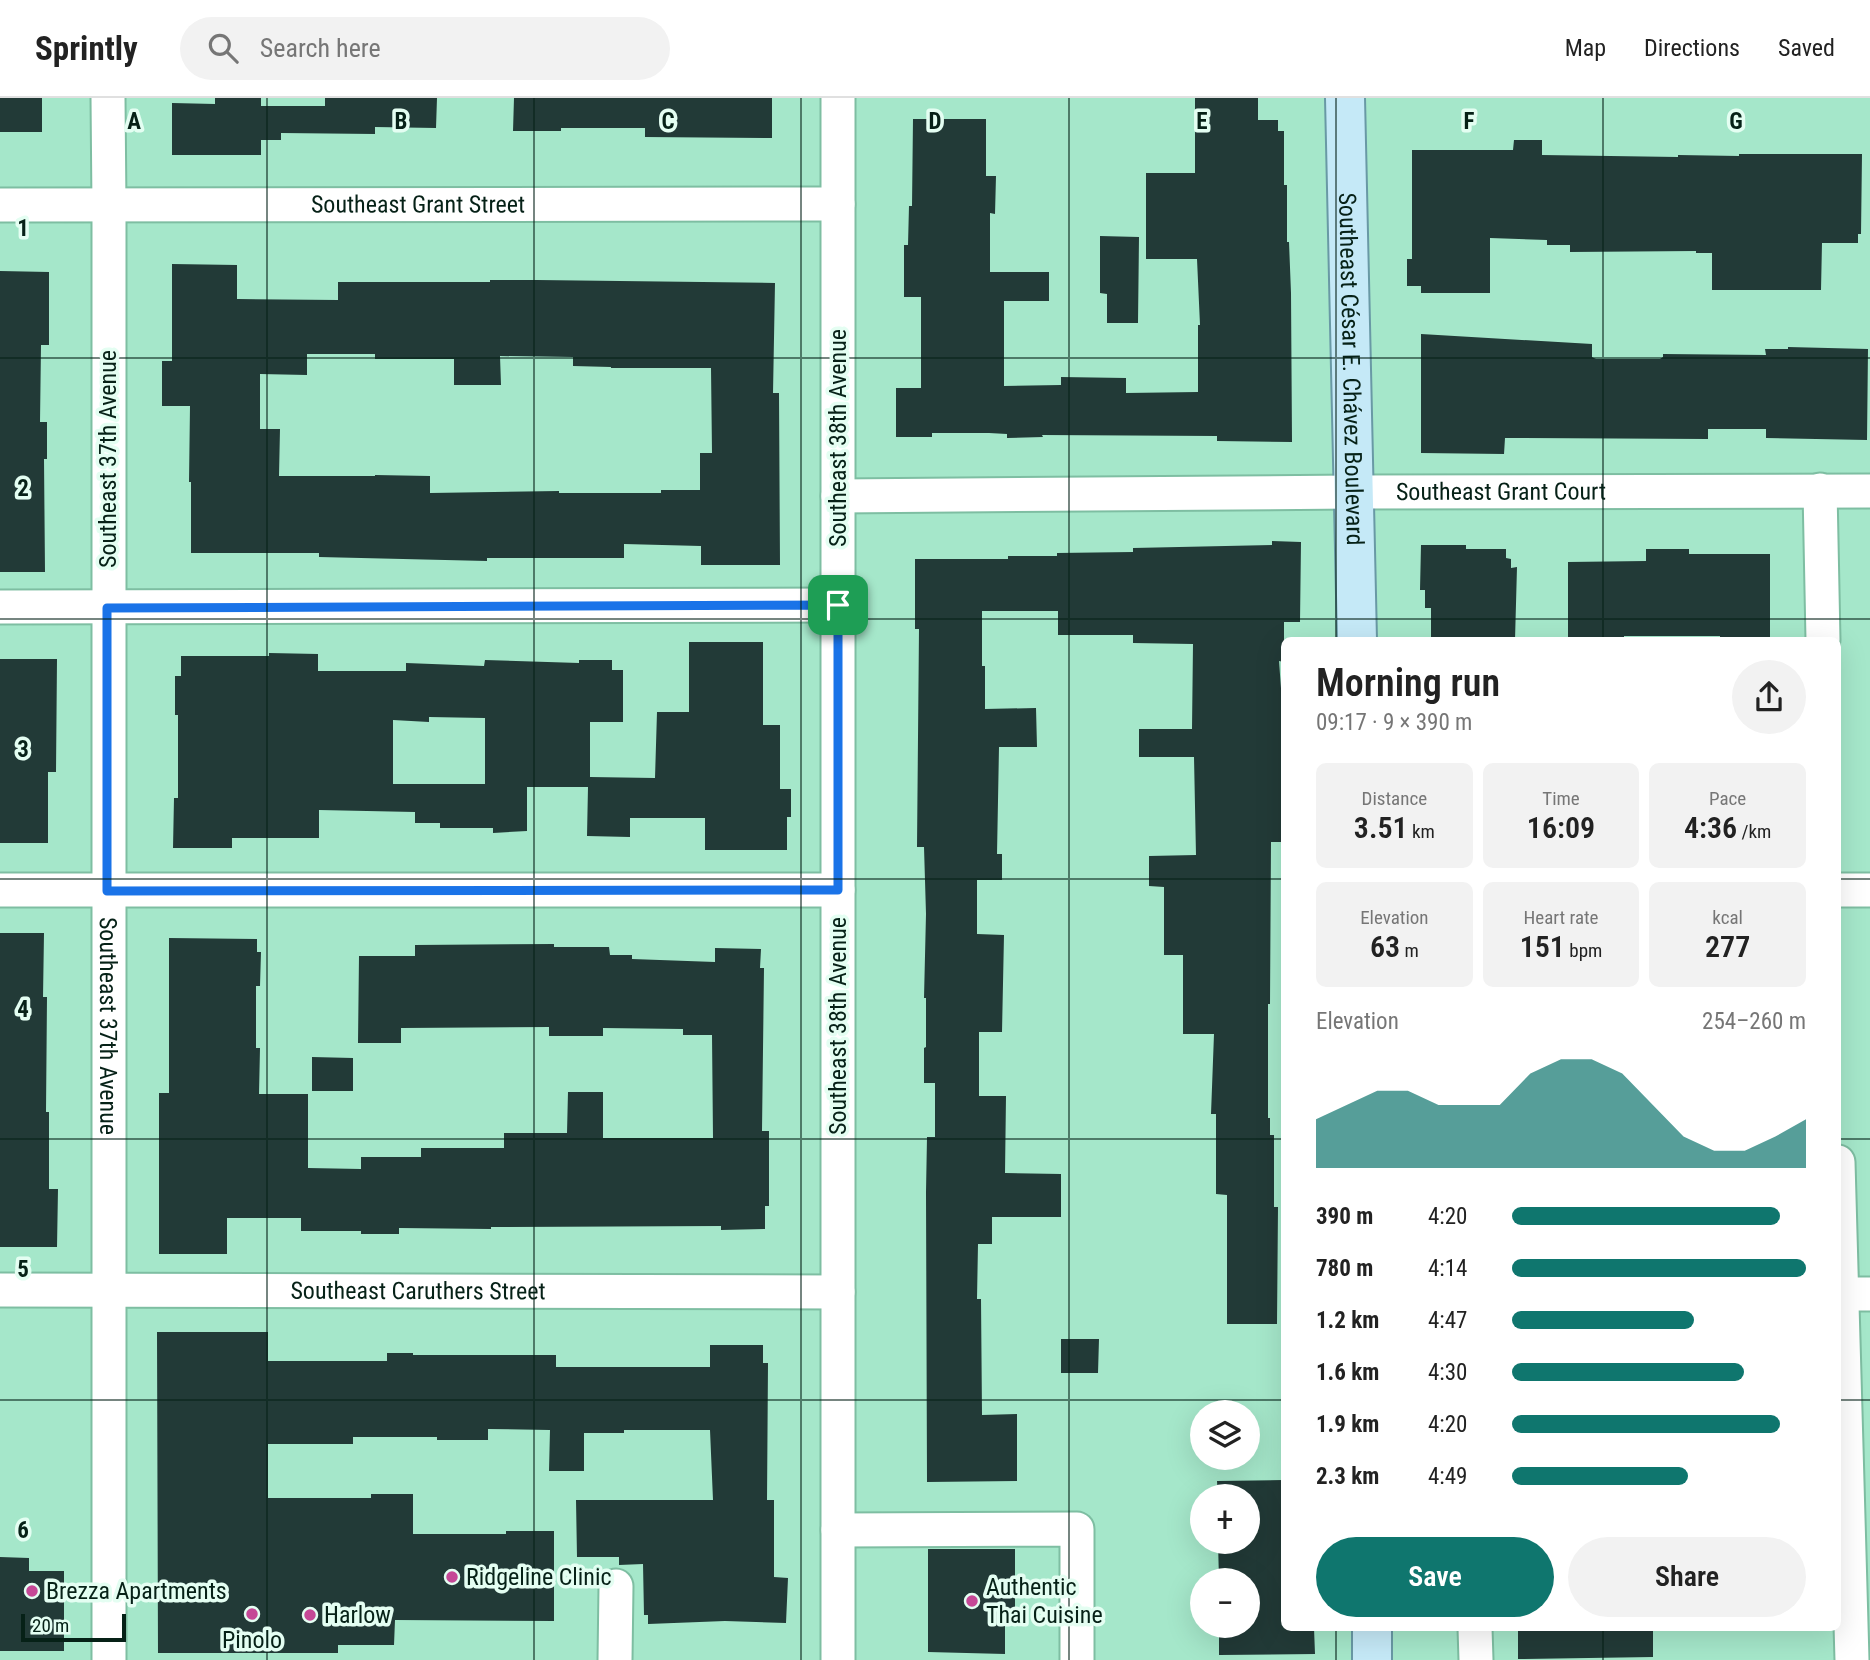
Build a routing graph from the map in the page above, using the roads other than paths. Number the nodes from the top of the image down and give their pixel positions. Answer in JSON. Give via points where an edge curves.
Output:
{"nodes":[{"id":1,"x":108,"y":98,"type":"edge"},
{"id":2,"x":838,"y":98,"type":"edge"},
{"id":3,"x":1345,"y":98,"type":"edge"},
{"id":4,"x":838,"y":204,"type":"junction"},
{"id":5,"x":0,"y":205,"type":"edge"},
{"id":6,"x":109,"y":205,"type":"junction"},
{"id":7,"x":1820,"y":491,"type":"junction"},
{"id":8,"x":1870,"y":491,"type":"edge"},
{"id":9,"x":1353,"y":492,"type":"junction"},
{"id":10,"x":838,"y":496,"type":"junction"},
{"id":11,"x":838,"y":605,"type":"junction"},
{"id":12,"x":0,"y":607,"type":"edge"},
{"id":13,"x":107,"y":608,"type":"junction"},
{"id":14,"x":1357,"y":637,"type":"edge"},
{"id":15,"x":1823,"y":637,"type":"edge"},
{"id":16,"x":0,"y":890,"type":"edge"},
{"id":17,"x":838,"y":890,"type":"junction"},
{"id":18,"x":1841,"y":890,"type":"edge"},
{"id":19,"x":1870,"y":890,"type":"edge"},
{"id":20,"x":107,"y":891,"type":"junction"},
{"id":21,"x":1841,"y":1195,"type":"edge"},
{"id":22,"x":0,"y":1290,"type":"edge"},
{"id":23,"x":110,"y":1290,"type":"junction"},
{"id":24,"x":838,"y":1292,"type":"junction"},
{"id":25,"x":1850,"y":1294,"type":"edge"},
{"id":26,"x":838,"y":1530,"type":"junction"},
{"id":27,"x":616,"y":1586,"type":"dead end"},
{"id":28,"x":1372,"y":1631,"type":"edge"},
{"id":29,"x":1475,"y":1631,"type":"edge"},
{"id":30,"x":109,"y":1660,"type":"edge"},
{"id":31,"x":615,"y":1660,"type":"edge"},
{"id":32,"x":838,"y":1660,"type":"edge"},
{"id":33,"x":1077,"y":1660,"type":"edge"},
{"id":34,"x":1372,"y":1660,"type":"edge"},
{"id":35,"x":1476,"y":1660,"type":"edge"},
{"id":36,"x":1852,"y":1660,"type":"edge"}],
"edges":[{"from":1,"to":6,"type":"street","name":"Southeast 37th Avenue"},
{"from":2,"to":4,"type":"street","name":"Southeast 38th Avenue"},
{"from":3,"to":9,"type":"main road","name":"Southeast César E. Chávez Boulevard"},
{"from":4,"to":6,"type":"street","name":"Southeast Grant Street"},
{"from":4,"to":10,"type":"street","name":"Southeast 38th Avenue"},
{"from":5,"to":6,"type":"street","name":"Southeast Grant Street"},
{"from":6,"to":13,"type":"street","name":"Southeast 37th Avenue"},
{"from":7,"to":8,"type":"street","name":"Southeast Grant Court"},
{"from":7,"to":9,"type":"street","name":"Southeast Grant Court"},
{"from":7,"to":15,"type":"street"},
{"from":9,"to":10,"type":"street","name":"Southeast Grant Court"},
{"from":9,"to":14,"type":"main road","name":"Southeast César E. Chávez Boulevard"},
{"from":10,"to":11,"type":"street","name":"Southeast 38th Avenue"},
{"from":11,"to":13,"type":"street"},
{"from":11,"to":17,"type":"street","name":"Southeast 38th Avenue"},
{"from":12,"to":13,"type":"street"},
{"from":13,"to":20,"type":"street","name":"Southeast 37th Avenue"},
{"from":16,"to":20,"type":"street"},
{"from":17,"to":20,"type":"street"},
{"from":17,"to":24,"type":"street","name":"Southeast 38th Avenue"},
{"from":18,"to":19,"type":"street"},
{"from":20,"to":23,"type":"street","name":"Southeast 37th Avenue"},
{"from":21,"to":25,"type":"street"},
{"from":22,"to":23,"type":"street","name":"Southeast Caruthers Street"},
{"from":23,"to":24,"type":"street","name":"Southeast Caruthers Street"},
{"from":23,"to":30,"type":"street","name":"Southeast 37th Avenue"},
{"from":24,"to":26,"type":"street","name":"Southeast 38th Avenue"},
{"from":25,"to":36,"type":"street"},
{"from":26,"to":32,"type":"street","name":"Southeast 38th Avenue"},
{"from":26,"to":33,"type":"street","via":[[1077,1529]]},
{"from":27,"to":31,"type":"street"},
{"from":28,"to":34,"type":"main road"},
{"from":29,"to":35,"type":"street"}]}
